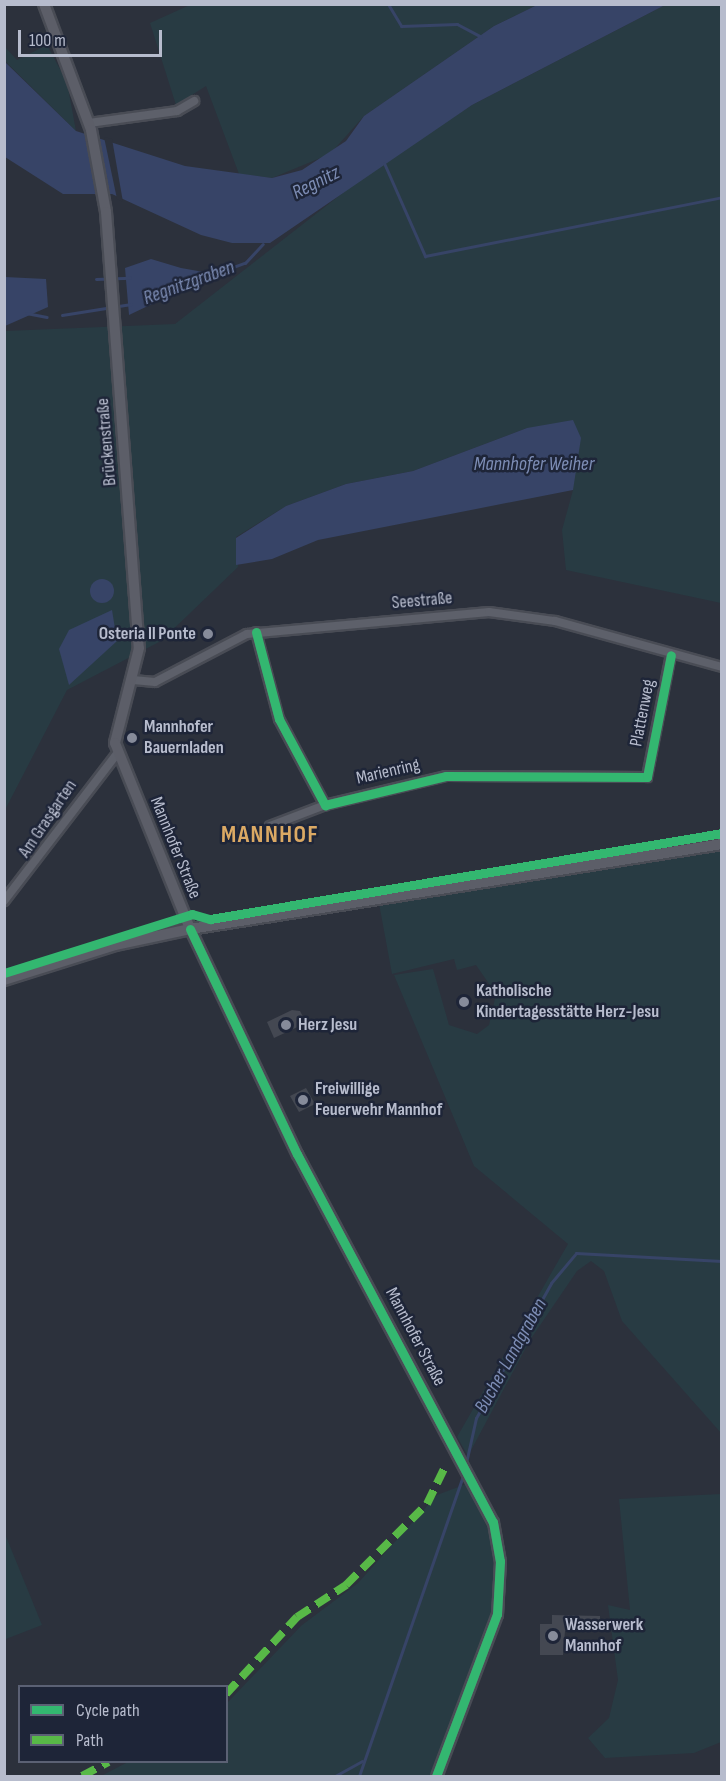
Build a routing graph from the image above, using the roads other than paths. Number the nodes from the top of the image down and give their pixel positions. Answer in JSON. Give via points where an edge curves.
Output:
{"nodes":[{"id":1,"x":44,"y":4,"type":"edge"},
{"id":2,"x":194,"y":101,"type":"dead end"},
{"id":3,"x":90,"y":126,"type":"junction"},
{"id":4,"x":256,"y":632,"type":"junction"},
{"id":5,"x":671,"y":655,"type":"junction"},
{"id":6,"x":722,"y":667,"type":"edge"},
{"id":7,"x":133,"y":680,"type":"junction"},
{"id":8,"x":117,"y":754,"type":"junction"},
{"id":9,"x":647,"y":777,"type":"joint"},
{"id":10,"x":325,"y":805,"type":"junction"},
{"id":11,"x":270,"y":826,"type":"dead end"},
{"id":12,"x":722,"y":844,"type":"edge"},
{"id":13,"x":4,"y":901,"type":"edge"},
{"id":14,"x":190,"y":929,"type":"junction"},
{"id":15,"x":4,"y":980,"type":"edge"},
{"id":16,"x":436,"y":1776,"type":"edge"}],
"edges":[{"from":1,"to":3,"type":"main road"},
{"from":2,"to":3,"type":"street","via":[[177,111]]},
{"from":3,"to":7,"type":"main road","name":"Brückenstraße","via":[[105,201],[137,617]]},
{"from":4,"to":5,"type":"street","name":"Seestraße","via":[[489,612],[555,621]]},
{"from":4,"to":7,"type":"street","name":"Seestraße","via":[[232,637],[155,682]]},
{"from":4,"to":10,"type":"street","via":[[279,719]]},
{"from":5,"to":6,"type":"street","name":"Seestraße"},
{"from":5,"to":9,"type":"street","name":"Plattenweg"},
{"from":7,"to":8,"type":"main road","name":"Mannhofer Straße","via":[[115,733]]},
{"from":8,"to":13,"type":"street","name":"Am Grasgarten"},
{"from":8,"to":14,"type":"main road","name":"Mannhofer Straße"},
{"from":9,"to":10,"type":"street","name":"Marienring","via":[[446,776]]},
{"from":10,"to":11,"type":"street","name":"Marienring"},
{"from":12,"to":14,"type":"main road"},
{"from":14,"to":15,"type":"main road","via":[[115,945]]},
{"from":14,"to":16,"type":"street","name":"Mannhofer Straße","via":[[297,1154],[475,1482],[498,1542],[497,1614]]}]}
